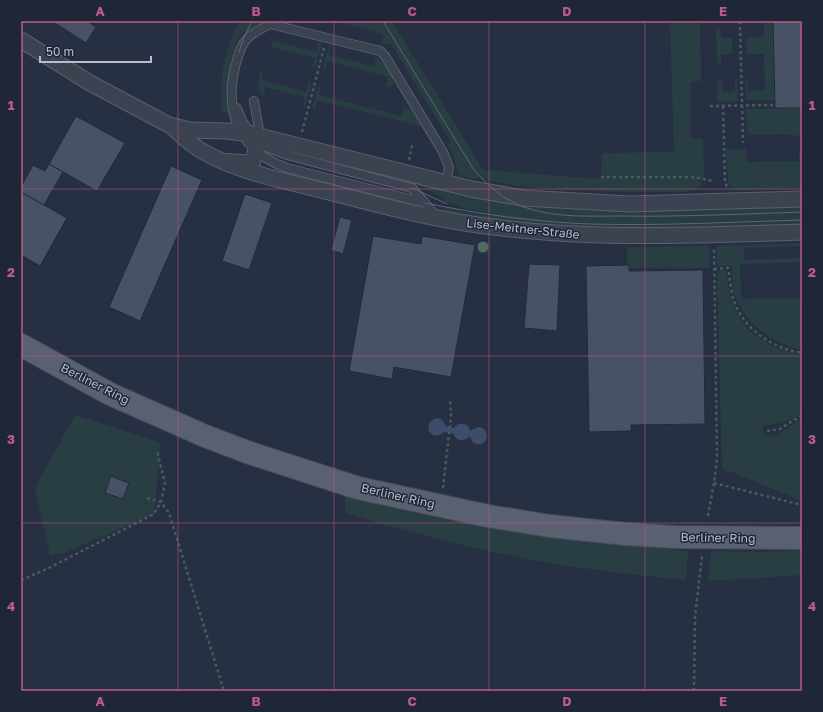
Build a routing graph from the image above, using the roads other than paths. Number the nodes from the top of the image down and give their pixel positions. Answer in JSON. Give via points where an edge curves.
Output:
{"nodes":[{"id":1,"x":21,"y":40,"type":"edge"},
{"id":2,"x":254,"y":101,"type":"dead end"},
{"id":3,"x":169,"y":125,"type":"junction"},
{"id":4,"x":253,"y":147,"type":"junction"},
{"id":5,"x":446,"y":183,"type":"junction"},
{"id":6,"x":802,"y":199,"type":"edge"},
{"id":7,"x":425,"y":203,"type":"junction"},
{"id":8,"x":438,"y":218,"type":"junction"},
{"id":9,"x":802,"y":232,"type":"edge"},
{"id":10,"x":21,"y":345,"type":"edge"},
{"id":11,"x":802,"y":538,"type":"edge"}],
"edges":[{"from":1,"to":3,"type":"street","name":"Lise-Meitner-Straße","via":[[90,83]]},
{"from":2,"to":4,"type":"lane"},
{"from":3,"to":4,"type":"street","name":"Lise-Meitner-Straße","via":[[190,130],[221,130]]},
{"from":3,"to":4,"type":"street","name":"Lise-Meitner-Straße","via":[[198,149],[214,157]]},
{"from":4,"to":5,"type":"street","name":"Lise-Meitner-Straße"},
{"from":4,"to":5,"type":"lane","via":[[236,105],[236,63],[240,48],[246,39],[270,24],[377,50],[385,56],[445,156],[449,167]]},
{"from":4,"to":7,"type":"lane","via":[[268,160],[287,168]]},
{"from":4,"to":7,"type":"lane","via":[[266,147],[412,188]]},
{"from":4,"to":8,"type":"street","name":"Lise-Meitner-Straße","via":[[390,208]]},
{"from":5,"to":6,"type":"street","name":"Lise-Meitner-Straße","via":[[511,196],[589,202],[648,204]]},
{"from":7,"to":8,"type":"lane"},
{"from":8,"to":9,"type":"street","name":"Lise-Meitner-Straße","via":[[500,228],[589,235]]},
{"from":10,"to":11,"type":"main road","name":"Berliner Ring","via":[[110,394],[206,436],[358,488],[473,513],[550,526],[675,537]]}]}
